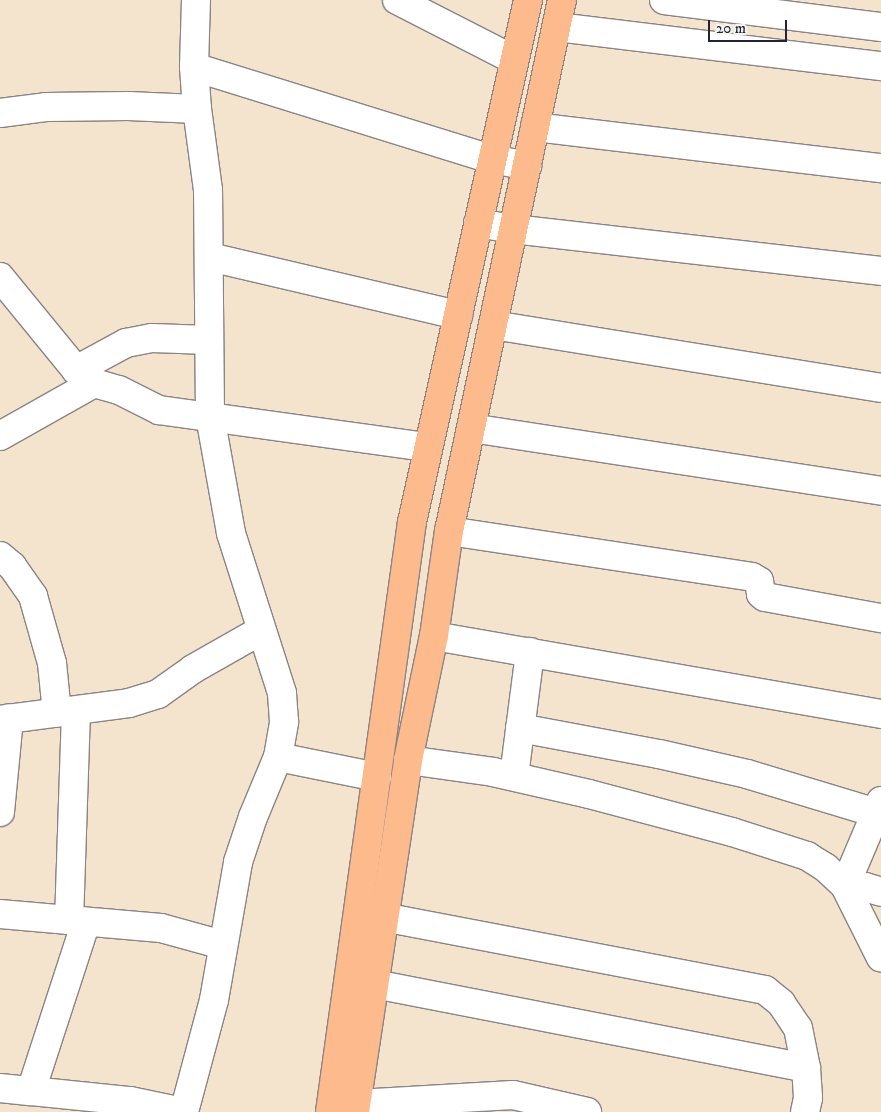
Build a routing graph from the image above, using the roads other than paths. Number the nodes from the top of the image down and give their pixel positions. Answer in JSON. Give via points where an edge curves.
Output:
{"nodes":[{"id":1,"x":196,"y":0,"type":"edge"},
{"id":2,"x":397,"y":0,"type":"edge"},
{"id":3,"x":528,"y":0,"type":"edge"},
{"id":4,"x":562,"y":0,"type":"edge"},
{"id":5,"x":664,"y":0,"type":"edge"},
{"id":6,"x":557,"y":27,"type":"junction"},
{"id":7,"x":881,"y":27,"type":"edge"},
{"id":8,"x":514,"y":60,"type":"junction"},
{"id":9,"x":881,"y":66,"type":"edge"},
{"id":10,"x":194,"y":67,"type":"junction"},
{"id":11,"x":197,"y":109,"type":"junction"},
{"id":12,"x":0,"y":113,"type":"edge"},
{"id":13,"x":535,"y":127,"type":"junction"},
{"id":14,"x":492,"y":159,"type":"junction"},
{"id":15,"x":527,"y":166,"type":"junction"},
{"id":16,"x":881,"y":168,"type":"edge"},
{"id":17,"x":478,"y":223,"type":"junction"},
{"id":18,"x":513,"y":229,"type":"junction"},
{"id":19,"x":210,"y":257,"type":"junction"},
{"id":20,"x":881,"y":271,"type":"edge"},
{"id":21,"x":0,"y":277,"type":"edge"},
{"id":22,"x":458,"y":315,"type":"junction"},
{"id":23,"x":493,"y":325,"type":"junction"},
{"id":24,"x":209,"y":340,"type":"junction"},
{"id":25,"x":85,"y":377,"type":"junction"},
{"id":26,"x":881,"y":388,"type":"edge"},
{"id":27,"x":210,"y":416,"type":"junction"},
{"id":28,"x":471,"y":428,"type":"junction"},
{"id":29,"x":0,"y":436,"type":"edge"},
{"id":30,"x":427,"y":448,"type":"junction"},
{"id":31,"x":881,"y":491,"type":"edge"},
{"id":32,"x":449,"y":531,"type":"junction"},
{"id":33,"x":0,"y":556,"type":"edge"},
{"id":34,"x":881,"y":618,"type":"edge"},
{"id":35,"x":260,"y":631,"type":"junction"},
{"id":36,"x":434,"y":636,"type":"junction"},
{"id":37,"x":530,"y":652,"type":"junction"},
{"id":38,"x":67,"y":712,"type":"junction"},
{"id":39,"x":881,"y":714,"type":"edge"},
{"id":40,"x":5,"y":719,"type":"edge"},
{"id":41,"x":520,"y":728,"type":"junction"},
{"id":42,"x":278,"y":757,"type":"junction"},
{"id":43,"x":408,"y":760,"type":"junction"},
{"id":44,"x":514,"y":776,"type":"junction"},
{"id":45,"x":377,"y":777,"type":"junction"},
{"id":46,"x":879,"y":807,"type":"edge"},
{"id":47,"x":0,"y":812,"type":"edge"},
{"id":48,"x":362,"y":879,"type":"junction"},
{"id":49,"x":390,"y":884,"type":"junction"},
{"id":50,"x":845,"y":886,"type":"junction"},
{"id":51,"x":881,"y":892,"type":"edge"},
{"id":52,"x":0,"y":914,"type":"edge"},
{"id":53,"x":383,"y":916,"type":"junction"},
{"id":54,"x":78,"y":921,"type":"junction"},
{"id":55,"x":223,"y":945,"type":"junction"},
{"id":56,"x":881,"y":958,"type":"edge"},
{"id":57,"x":374,"y":984,"type":"junction"},
{"id":58,"x":806,"y":1068,"type":"junction"},
{"id":59,"x":0,"y":1088,"type":"edge"},
{"id":60,"x":31,"y":1091,"type":"junction"},
{"id":61,"x":356,"y":1108,"type":"edge"},
{"id":62,"x":183,"y":1112,"type":"edge"},
{"id":63,"x":330,"y":1112,"type":"edge"},
{"id":64,"x":587,"y":1112,"type":"edge"},
{"id":65,"x":805,"y":1112,"type":"edge"}],
"edges":[{"from":1,"to":10,"type":"street"},
{"from":2,"to":8,"type":"street"},
{"from":3,"to":8,"type":"main road"},
{"from":4,"to":6,"type":"main road"},
{"from":5,"to":7,"type":"street"},
{"from":6,"to":9,"type":"street"},
{"from":6,"to":13,"type":"main road"},
{"from":8,"to":14,"type":"main road"},
{"from":10,"to":11,"type":"street"},
{"from":10,"to":14,"type":"street"},
{"from":11,"to":12,"type":"street","via":[[46,107]]},
{"from":11,"to":19,"type":"street","via":[[208,190]]},
{"from":13,"to":15,"type":"main road"},
{"from":13,"to":16,"type":"street"},
{"from":14,"to":15,"type":"street"},
{"from":14,"to":17,"type":"main road"},
{"from":15,"to":18,"type":"main road"},
{"from":17,"to":18,"type":"street"},
{"from":17,"to":22,"type":"main road"},
{"from":18,"to":20,"type":"street"},
{"from":18,"to":23,"type":"main road"},
{"from":19,"to":22,"type":"street"},
{"from":19,"to":24,"type":"street"},
{"from":21,"to":25,"type":"street"},
{"from":22,"to":30,"type":"main road"},
{"from":23,"to":26,"type":"street"},
{"from":23,"to":28,"type":"main road"},
{"from":24,"to":25,"type":"street","via":[[152,338],[126,343]]},
{"from":24,"to":27,"type":"street"},
{"from":25,"to":27,"type":"street","via":[[159,410]]},
{"from":25,"to":29,"type":"street"},
{"from":27,"to":30,"type":"street"},
{"from":27,"to":35,"type":"street","via":[[231,532]]},
{"from":28,"to":31,"type":"street"},
{"from":28,"to":32,"type":"main road"},
{"from":30,"to":45,"type":"main road","via":[[412,522]]},
{"from":32,"to":34,"type":"street","via":[[752,578],[759,581],[761,594],[766,597]]},
{"from":32,"to":36,"type":"main road"},
{"from":33,"to":38,"type":"street","via":[[12,566],[33,596]]},
{"from":35,"to":38,"type":"street","via":[[193,669],[158,694],[129,703]]},
{"from":35,"to":42,"type":"street","via":[[282,693],[284,722]]},
{"from":36,"to":37,"type":"street"},
{"from":36,"to":43,"type":"main road"},
{"from":37,"to":39,"type":"street"},
{"from":37,"to":41,"type":"street"},
{"from":38,"to":40,"type":"street"},
{"from":38,"to":54,"type":"street"},
{"from":40,"to":47,"type":"street"},
{"from":41,"to":44,"type":"street"},
{"from":41,"to":46,"type":"street","via":[[659,754]]},
{"from":42,"to":45,"type":"street"},
{"from":42,"to":55,"type":"street","via":[[238,862]]},
{"from":43,"to":44,"type":"street"},
{"from":43,"to":49,"type":"main road"},
{"from":44,"to":50,"type":"street","via":[[732,832],[807,856]]},
{"from":45,"to":48,"type":"main road"},
{"from":46,"to":50,"type":"street"},
{"from":48,"to":49,"type":"main road"},
{"from":48,"to":63,"type":"main road"},
{"from":49,"to":53,"type":"main road"},
{"from":50,"to":51,"type":"street"},
{"from":50,"to":56,"type":"street"},
{"from":52,"to":54,"type":"street"},
{"from":53,"to":57,"type":"main road"},
{"from":53,"to":58,"type":"street","via":[[765,990],[781,1003],[798,1028]]},
{"from":54,"to":55,"type":"street","via":[[161,928]]},
{"from":54,"to":60,"type":"street"},
{"from":55,"to":62,"type":"street","via":[[214,1000]]},
{"from":57,"to":58,"type":"street"},
{"from":57,"to":61,"type":"main road"},
{"from":58,"to":65,"type":"street","via":[[808,1098]]},
{"from":59,"to":60,"type":"street"},
{"from":60,"to":62,"type":"street","via":[[130,1101]]},
{"from":61,"to":64,"type":"street","via":[[513,1095]]}]}
